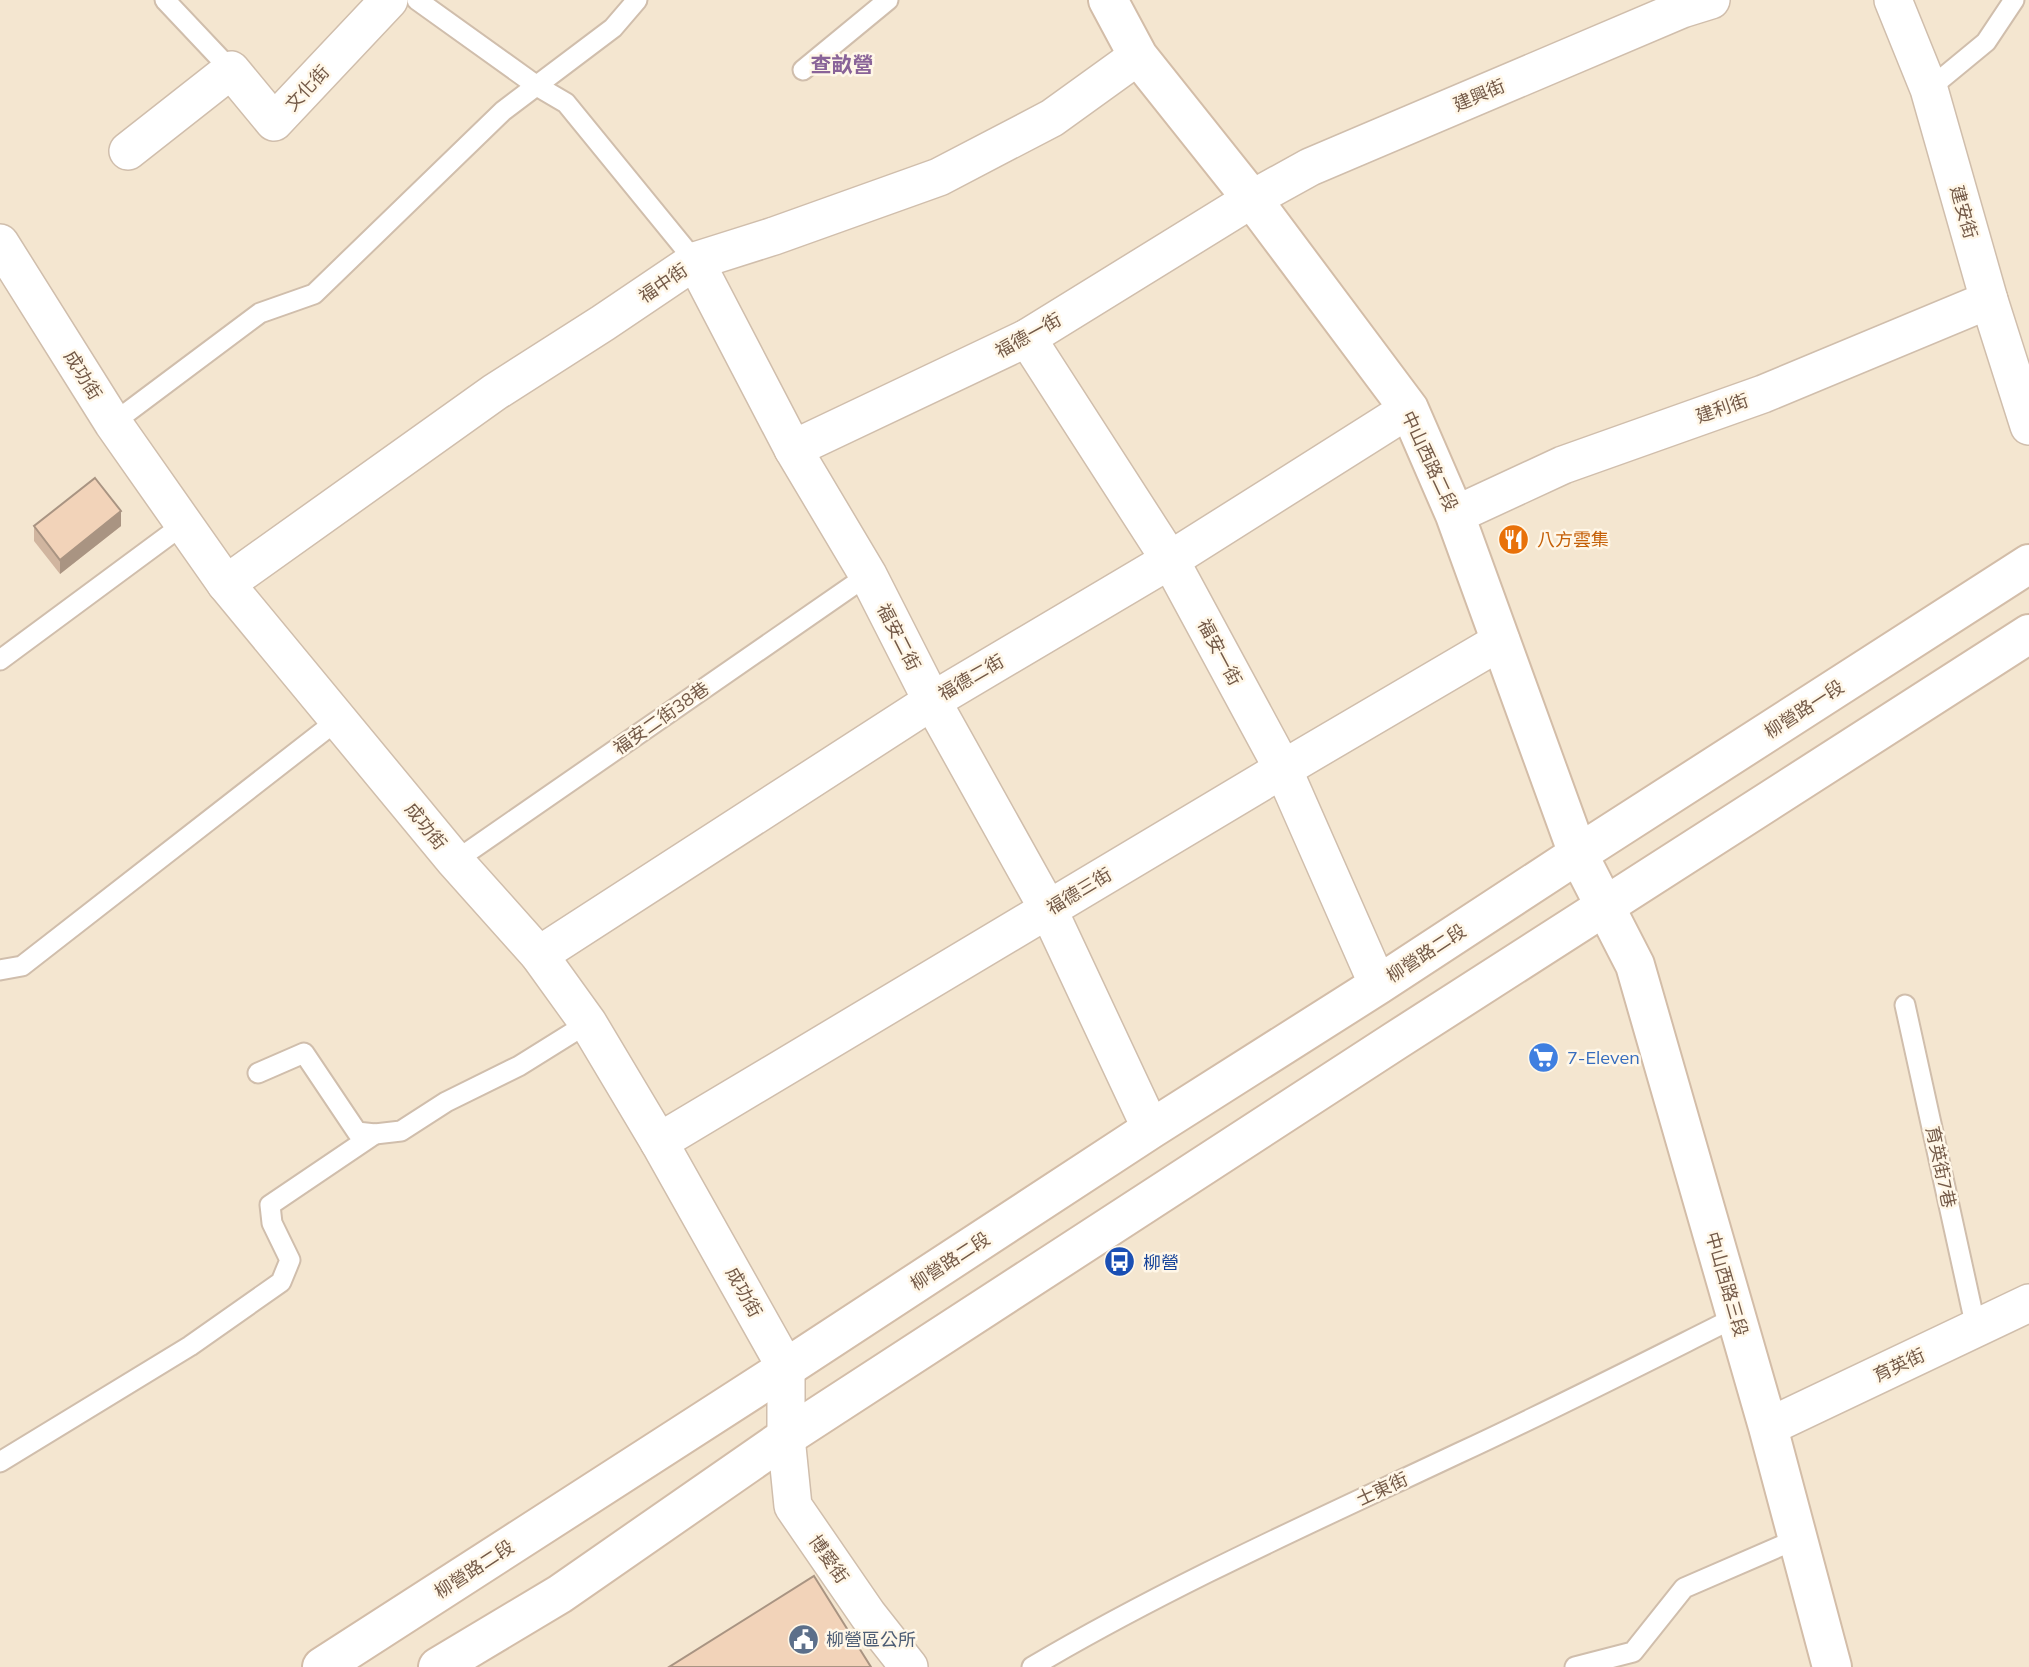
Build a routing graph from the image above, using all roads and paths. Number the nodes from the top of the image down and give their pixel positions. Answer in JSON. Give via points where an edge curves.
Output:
{"nodes":[{"id":1,"x":165,"y":0,"type":"edge"},
{"id":2,"x":389,"y":0,"type":"edge"},
{"id":3,"x":417,"y":0,"type":"edge"},
{"id":4,"x":637,"y":0,"type":"edge"},
{"id":5,"x":888,"y":0,"type":"edge"},
{"id":6,"x":1108,"y":0,"type":"edge"},
{"id":7,"x":1711,"y":0,"type":"edge"},
{"id":8,"x":1893,"y":0,"type":"edge"},
{"id":9,"x":2014,"y":0,"type":"edge"},
{"id":10,"x":1138,"y":56,"type":"junction"},
{"id":11,"x":231,"y":70,"type":"junction"},
{"id":12,"x":803,"y":70,"type":"dead end"},
{"id":13,"x":537,"y":86,"type":"junction"},
{"id":14,"x":1929,"y":89,"type":"junction"},
{"id":15,"x":128,"y":150,"type":"dead end"},
{"id":16,"x":1252,"y":199,"type":"junction"},
{"id":17,"x":0,"y":243,"type":"edge"},
{"id":18,"x":695,"y":261,"type":"junction"},
{"id":19,"x":12,"y":287,"type":"edge"},
{"id":20,"x":1989,"y":300,"type":"junction"},
{"id":21,"x":1027,"y":338,"type":"junction"},
{"id":22,"x":1409,"y":410,"type":"junction"},
{"id":23,"x":113,"y":423,"type":"junction"},
{"id":24,"x":2029,"y":426,"type":"edge"},
{"id":25,"x":793,"y":449,"type":"junction"},
{"id":26,"x":1455,"y":515,"type":"junction"},
{"id":27,"x":184,"y":524,"type":"junction"},
{"id":28,"x":1170,"y":560,"type":"junction"},
{"id":29,"x":2029,"y":564,"type":"edge"},
{"id":30,"x":868,"y":575,"type":"junction"},
{"id":31,"x":226,"y":584,"type":"junction"},
{"id":32,"x":2029,"y":634,"type":"edge"},
{"id":33,"x":1501,"y":641,"type":"junction"},
{"id":34,"x":0,"y":660,"type":"edge"},
{"id":35,"x":932,"y":701,"type":"junction"},
{"id":36,"x":339,"y":719,"type":"junction"},
{"id":37,"x":1283,"y":769,"type":"junction"},
{"id":38,"x":1578,"y":854,"type":"junction"},
{"id":39,"x":455,"y":861,"type":"junction"},
{"id":40,"x":1605,"y":908,"type":"junction"},
{"id":41,"x":1048,"y":909,"type":"junction"},
{"id":42,"x":540,"y":955,"type":"junction"},
{"id":43,"x":0,"y":970,"type":"edge"},
{"id":44,"x":1378,"y":985,"type":"junction"},
{"id":45,"x":1905,"y":1005,"type":"dead end"},
{"id":46,"x":588,"y":1023,"type":"junction"},
{"id":47,"x":258,"y":1073,"type":"dead end"},
{"id":48,"x":1152,"y":1129,"type":"junction"},
{"id":49,"x":375,"y":1134,"type":"junction"},
{"id":50,"x":659,"y":1142,"type":"junction"},
{"id":51,"x":2029,"y":1303,"type":"edge"},
{"id":52,"x":1736,"y":1317,"type":"junction"},
{"id":53,"x":1976,"y":1328,"type":"junction"},
{"id":54,"x":786,"y":1368,"type":"junction"},
{"id":55,"x":1768,"y":1427,"type":"junction"},
{"id":56,"x":786,"y":1437,"type":"junction"},
{"id":57,"x":0,"y":1462,"type":"edge"},
{"id":58,"x":1797,"y":1539,"type":"junction"},
{"id":59,"x":322,"y":1667,"type":"edge"},
{"id":60,"x":438,"y":1667,"type":"edge"},
{"id":61,"x":909,"y":1667,"type":"edge"},
{"id":62,"x":1032,"y":1667,"type":"edge"},
{"id":63,"x":1575,"y":1667,"type":"edge"},
{"id":64,"x":1832,"y":1667,"type":"edge"}],
"edges":[{"from":1,"to":11,"type":"lane"},
{"from":2,"to":11,"type":"street","name":"文化街","via":[[274,122]]},
{"from":3,"to":13,"type":"lane"},
{"from":4,"to":13,"type":"lane","via":[[613,29]]},
{"from":5,"to":12,"type":"lane"},
{"from":6,"to":10,"type":"street","name":"中山西路二段"},
{"from":7,"to":16,"type":"street","name":"建興街","via":[[1310,167]]},
{"from":8,"to":14,"type":"street","name":"建安街"},
{"from":9,"to":14,"type":"lane","via":[[1986,42]]},
{"from":10,"to":16,"type":"street","name":"中山西路二段"},
{"from":10,"to":18,"type":"street","name":"福中街","via":[[1052,118],[939,177]]},
{"from":11,"to":15,"type":"street"},
{"from":13,"to":18,"type":"lane","via":[[566,103]]},
{"from":13,"to":23,"type":"lane","via":[[503,111],[314,294],[260,313]]},
{"from":14,"to":20,"type":"street","name":"建安街"},
{"from":16,"to":21,"type":"street","name":"福德一街"},
{"from":16,"to":22,"type":"street","name":"中山西路二段"},
{"from":17,"to":19,"type":"street","name":"成功街"},
{"from":18,"to":25,"type":"street","name":"福安二街"},
{"from":18,"to":31,"type":"street","name":"福中街","via":[[495,392]]},
{"from":19,"to":23,"type":"street","name":"成功街"},
{"from":20,"to":24,"type":"street","name":"建安街"},
{"from":20,"to":26,"type":"street","name":"建利街","via":[[1763,394],[1563,465]]},
{"from":21,"to":25,"type":"street","name":"福德一街"},
{"from":21,"to":28,"type":"street","name":"福安一街"},
{"from":22,"to":26,"type":"street","name":"中山西路二段"},
{"from":22,"to":28,"type":"street","name":"福德二街"},
{"from":23,"to":27,"type":"street","name":"成功街"},
{"from":25,"to":30,"type":"street","name":"福安二街"},
{"from":26,"to":33,"type":"street","name":"中山西路二段"},
{"from":27,"to":31,"type":"street","name":"成功街"},
{"from":27,"to":34,"type":"lane"},
{"from":28,"to":35,"type":"street","name":"福德二街"},
{"from":28,"to":37,"type":"street","name":"福安一街"},
{"from":29,"to":38,"type":"street","name":"柳營路一段"},
{"from":30,"to":35,"type":"street","name":"福安二街"},
{"from":30,"to":39,"type":"lane","name":"福安二街38巷"},
{"from":31,"to":36,"type":"street","name":"成功街"},
{"from":32,"to":40,"type":"street"},
{"from":33,"to":37,"type":"street","name":"福德三街"},
{"from":33,"to":38,"type":"street","name":"中山西路二段"},
{"from":35,"to":41,"type":"street","name":"福安二街"},
{"from":35,"to":42,"type":"street","name":"福德二街"},
{"from":36,"to":39,"type":"street","name":"成功街"},
{"from":36,"to":43,"type":"lane","via":[[22,966]]},
{"from":37,"to":41,"type":"street","name":"福德三街"},
{"from":37,"to":44,"type":"street","name":"福安一街"},
{"from":38,"to":40,"type":"street","name":"中山西路二段"},
{"from":38,"to":44,"type":"street","name":"柳營路二段"},
{"from":39,"to":42,"type":"street","name":"成功街"},
{"from":40,"to":52,"type":"street","name":"中山西路三段","via":[[1635,965]]},
{"from":40,"to":56,"type":"street"},
{"from":41,"to":48,"type":"street","name":"福安二街"},
{"from":41,"to":50,"type":"street","name":"福德三街"},
{"from":42,"to":46,"type":"street","name":"成功街"},
{"from":44,"to":48,"type":"street","name":"柳營路二段"},
{"from":45,"to":53,"type":"lane","name":"育英街7巷"},
{"from":46,"to":49,"type":"lane","via":[[401,1131]]},
{"from":46,"to":50,"type":"street","name":"成功街"},
{"from":47,"to":49,"type":"lane","via":[[304,1053],[357,1132]]},
{"from":48,"to":54,"type":"street","name":"柳營路二段"},
{"from":49,"to":57,"type":"lane","via":[[270,1205],[272,1223],[290,1260],[281,1282],[190,1346]]},
{"from":50,"to":54,"type":"street","name":"成功街"},
{"from":51,"to":53,"type":"street","name":"育英街"},
{"from":52,"to":55,"type":"street","name":"中山西路三段"},
{"from":52,"to":62,"type":"lane","name":"士東街","via":[[1203,1573]]},
{"from":53,"to":55,"type":"street","name":"育英街"},
{"from":54,"to":56,"type":"street","name":"成功街"},
{"from":54,"to":59,"type":"street","name":"柳營路二段"},
{"from":55,"to":58,"type":"street","name":"中山西路三段"},
{"from":56,"to":60,"type":"street","via":[[560,1594]]},
{"from":56,"to":61,"type":"street","name":"博愛街","via":[[793,1506]]},
{"from":58,"to":63,"type":"lane","via":[[1684,1588],[1633,1651]]},
{"from":58,"to":64,"type":"street","name":"中山西路三段"}]}
